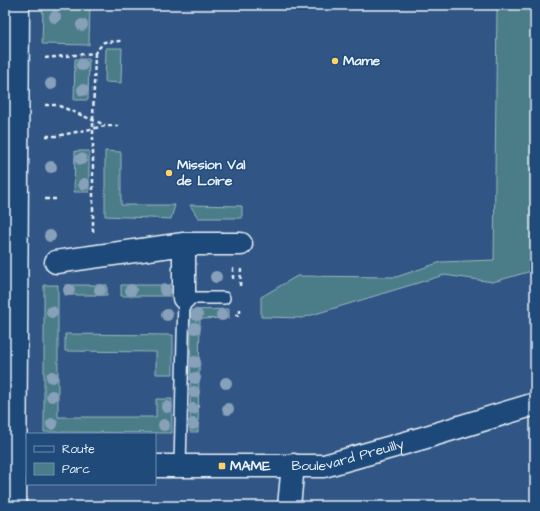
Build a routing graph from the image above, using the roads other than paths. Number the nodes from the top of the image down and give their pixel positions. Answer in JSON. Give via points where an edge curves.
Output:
{"nodes":[{"id":1,"x":18,"y":5,"type":"edge"},
{"id":2,"x":11,"y":85,"type":"edge"},
{"id":3,"x":184,"y":244,"type":"junction"},
{"id":4,"x":241,"y":244,"type":"dead end"},
{"id":5,"x":56,"y":262,"type":"dead end"},
{"id":6,"x":184,"y":298,"type":"junction"},
{"id":7,"x":224,"y":298,"type":"dead end"},
{"id":8,"x":535,"y":404,"type":"edge"},
{"id":9,"x":21,"y":465,"type":"edge"},
{"id":10,"x":293,"y":465,"type":"junction"},
{"id":11,"x":156,"y":466,"type":"edge"},
{"id":12,"x":180,"y":466,"type":"junction"},
{"id":13,"x":15,"y":506,"type":"edge"},
{"id":14,"x":289,"y":506,"type":"edge"}],
"edges":[{"from":1,"to":2,"type":"street"},
{"from":2,"to":9,"type":"street"},
{"from":3,"to":4,"type":"street"},
{"from":3,"to":5,"type":"street"},
{"from":3,"to":6,"type":"street"},
{"from":6,"to":7,"type":"lane"},
{"from":6,"to":12,"type":"lane"},
{"from":8,"to":10,"type":"street","name":"Boulevard Preuilly","via":[[324,466]]},
{"from":9,"to":13,"type":"street"},
{"from":10,"to":12,"type":"street","name":"Boulevard Preuilly"},
{"from":10,"to":14,"type":"street"},
{"from":11,"to":12,"type":"street","name":"Boulevard Preuilly"}]}
